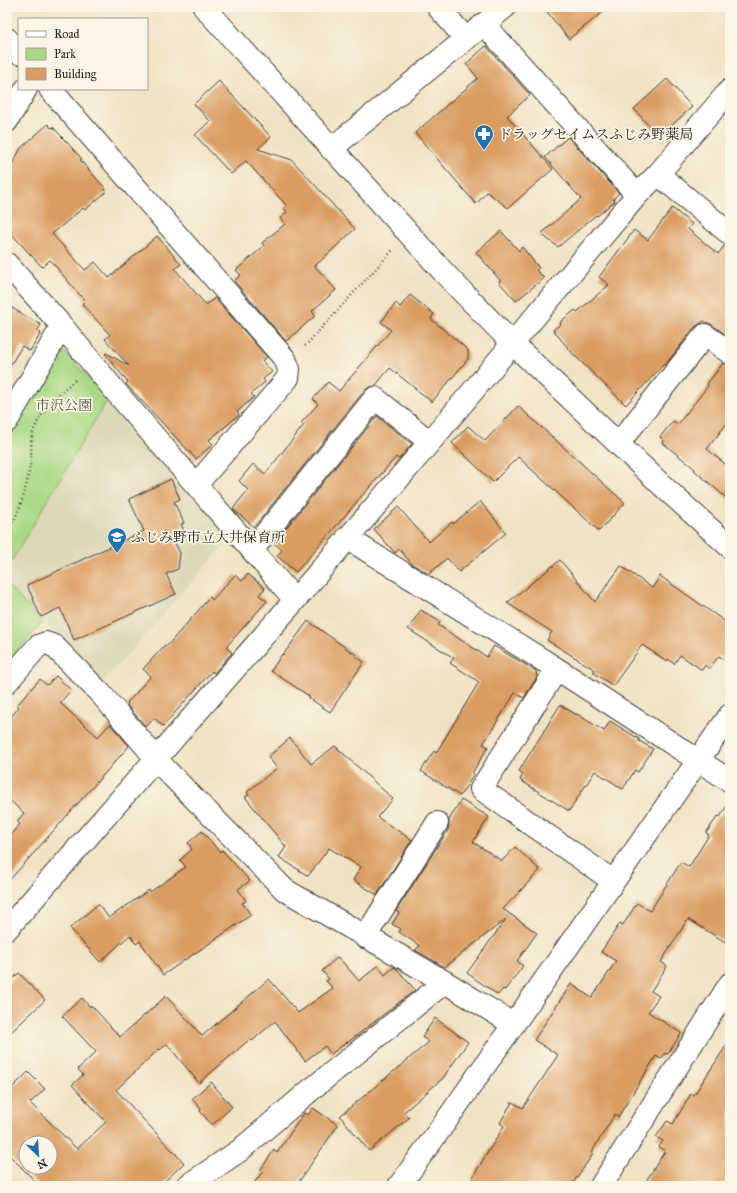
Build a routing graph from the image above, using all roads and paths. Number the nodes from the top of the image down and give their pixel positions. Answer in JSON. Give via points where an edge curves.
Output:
{"nodes":[{"id":1,"x":204,"y":7,"type":"edge"},
{"id":2,"x":438,"y":7,"type":"edge"},
{"id":3,"x":505,"y":7,"type":"edge"},
{"id":4,"x":484,"y":24,"type":"junction"},
{"id":5,"x":7,"y":39,"type":"edge"},
{"id":6,"x":466,"y":39,"type":"junction"},
{"id":7,"x":18,"y":52,"type":"edge"},
{"id":8,"x":25,"y":90,"type":"edge"},
{"id":9,"x":51,"y":90,"type":"edge"},
{"id":10,"x":730,"y":90,"type":"edge"},
{"id":11,"x":7,"y":121,"type":"edge"},
{"id":12,"x":331,"y":149,"type":"junction"},
{"id":13,"x":658,"y":174,"type":"junction"},
{"id":14,"x":637,"y":195,"type":"junction"},
{"id":15,"x":730,"y":234,"type":"edge"},
{"id":16,"x":393,"y":249,"type":"dead end"},
{"id":17,"x":7,"y":264,"type":"edge"},
{"id":18,"x":62,"y":326,"type":"junction"},
{"id":19,"x":512,"y":343,"type":"junction"},
{"id":20,"x":730,"y":353,"type":"edge"},
{"id":21,"x":97,"y":369,"type":"junction"},
{"id":22,"x":289,"y":369,"type":"junction"},
{"id":23,"x":7,"y":421,"type":"edge"},
{"id":24,"x":430,"y":442,"type":"junction"},
{"id":25,"x":618,"y":444,"type":"junction"},
{"id":26,"x":196,"y":485,"type":"junction"},
{"id":27,"x":7,"y":533,"type":"edge"},
{"id":28,"x":347,"y":538,"type":"junction"},
{"id":29,"x":730,"y":547,"type":"edge"},
{"id":30,"x":252,"y":550,"type":"junction"},
{"id":31,"x":294,"y":600,"type":"junction"},
{"id":32,"x":557,"y":669,"type":"junction"},
{"id":33,"x":7,"y":682,"type":"edge"},
{"id":34,"x":730,"y":715,"type":"edge"},
{"id":35,"x":156,"y":759,"type":"junction"},
{"id":36,"x":699,"y":760,"type":"junction"},
{"id":37,"x":730,"y":781,"type":"edge"},
{"id":38,"x":437,"y":823,"type":"dead end"},
{"id":39,"x":613,"y":881,"type":"junction"},
{"id":40,"x":7,"y":929,"type":"edge"},
{"id":41,"x":365,"y":936,"type":"junction"},
{"id":42,"x":445,"y":982,"type":"junction"},
{"id":43,"x":730,"y":984,"type":"edge"},
{"id":44,"x":513,"y":1024,"type":"junction"},
{"id":45,"x":187,"y":1186,"type":"edge"},
{"id":46,"x":399,"y":1186,"type":"edge"},
{"id":47,"x":601,"y":1186,"type":"edge"}],
"edges":[{"from":1,"to":12,"type":"street"},
{"from":2,"to":6,"type":"street"},
{"from":3,"to":4,"type":"street"},
{"from":4,"to":6,"type":"street"},
{"from":4,"to":14,"type":"street"},
{"from":5,"to":7,"type":"street"},
{"from":6,"to":12,"type":"street"},
{"from":8,"to":11,"type":"street"},
{"from":9,"to":22,"type":"street","via":[[285,359]]},
{"from":10,"to":13,"type":"street"},
{"from":12,"to":19,"type":"street"},
{"from":13,"to":14,"type":"street"},
{"from":13,"to":15,"type":"street"},
{"from":14,"to":19,"type":"street"},
{"from":16,"to":22,"type":"path","via":[[296,356]]},
{"from":17,"to":18,"type":"street"},
{"from":18,"to":21,"type":"street"},
{"from":18,"to":23,"type":"street"},
{"from":19,"to":24,"type":"street"},
{"from":19,"to":25,"type":"street"},
{"from":20,"to":25,"type":"street","via":[[705,334]]},
{"from":21,"to":26,"type":"street"},
{"from":21,"to":27,"type":"path","via":[[80,377],[57,396],[33,431],[25,494]]},
{"from":22,"to":26,"type":"street","via":[[288,378]]},
{"from":24,"to":28,"type":"street"},
{"from":24,"to":30,"type":"street","via":[[375,398]]},
{"from":25,"to":29,"type":"street"},
{"from":26,"to":30,"type":"street"},
{"from":28,"to":31,"type":"street"},
{"from":28,"to":32,"type":"street"},
{"from":30,"to":31,"type":"street"},
{"from":31,"to":35,"type":"street"},
{"from":32,"to":36,"type":"street"},
{"from":32,"to":39,"type":"street","via":[[481,789]]},
{"from":33,"to":35,"type":"street","via":[[38,646],[46,643],[54,646],[101,694]]},
{"from":34,"to":36,"type":"street"},
{"from":35,"to":40,"type":"street"},
{"from":35,"to":41,"type":"street","via":[[285,890]]},
{"from":36,"to":37,"type":"street"},
{"from":36,"to":39,"type":"street"},
{"from":38,"to":41,"type":"street"},
{"from":39,"to":44,"type":"street"},
{"from":41,"to":42,"type":"street"},
{"from":42,"to":44,"type":"street"},
{"from":42,"to":45,"type":"street","via":[[239,1151]]},
{"from":43,"to":47,"type":"street"},
{"from":44,"to":46,"type":"street"}]}
